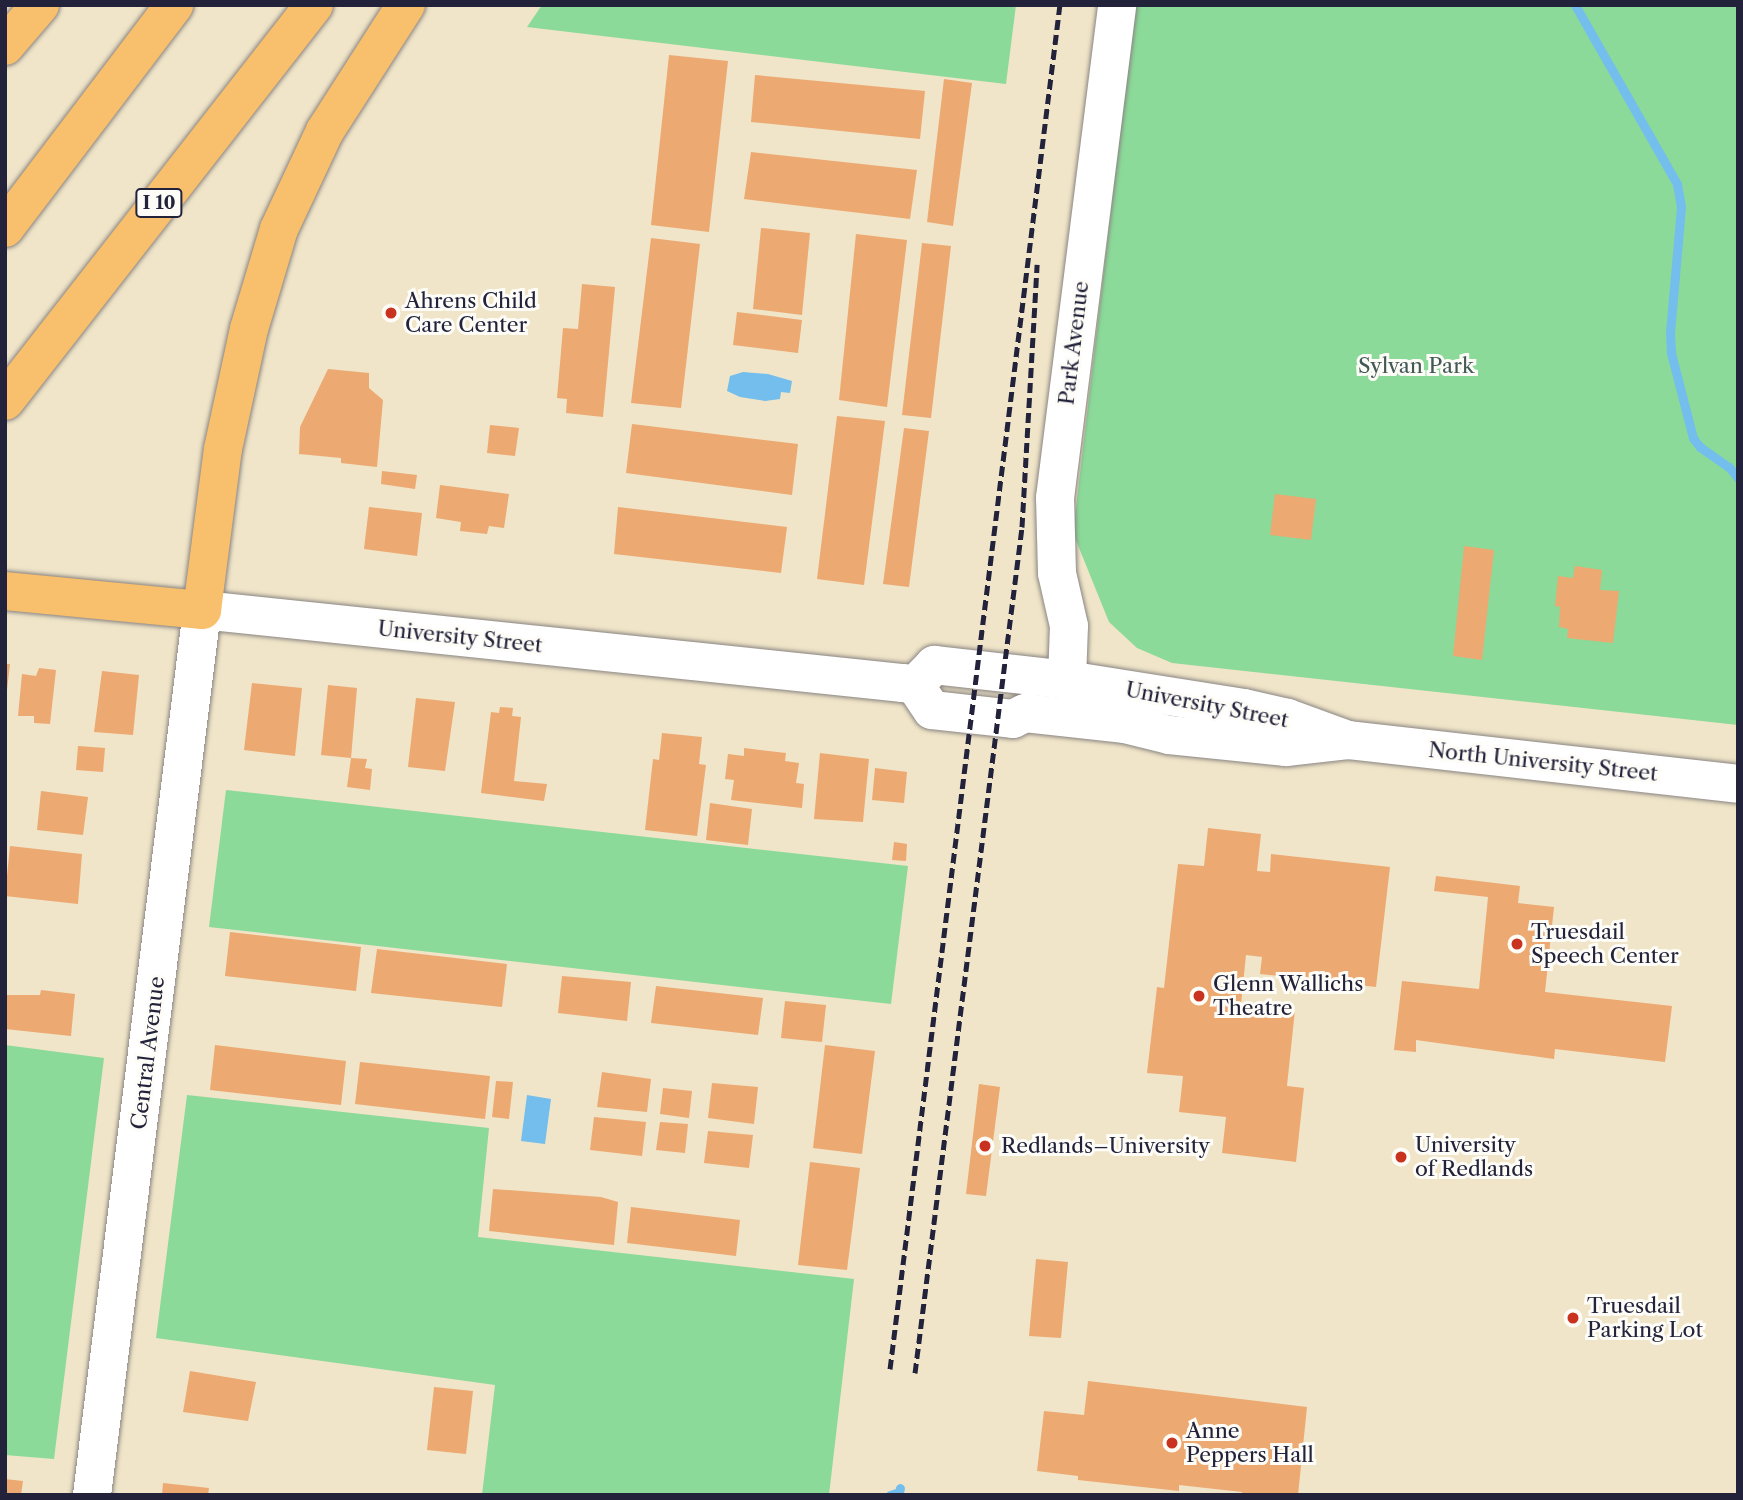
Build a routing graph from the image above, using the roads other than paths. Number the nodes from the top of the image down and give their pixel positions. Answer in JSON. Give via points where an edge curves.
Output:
{"nodes":[{"id":1,"x":40,"y":5,"type":"edge"},
{"id":2,"x":174,"y":5,"type":"edge"},
{"id":3,"x":314,"y":5,"type":"edge"},
{"id":4,"x":406,"y":5,"type":"edge"},
{"id":5,"x":1117,"y":5,"type":"edge"},
{"id":6,"x":5,"y":46,"type":"edge"},
{"id":7,"x":5,"y":228,"type":"edge"},
{"id":8,"x":5,"y":401,"type":"edge"},
{"id":9,"x":5,"y":591,"type":"edge"},
{"id":10,"x":202,"y":610,"type":"junction"},
{"id":11,"x":1067,"y":680,"type":"junction"},
{"id":12,"x":915,"y":685,"type":"junction"},
{"id":13,"x":1348,"y":740,"type":"junction"},
{"id":14,"x":1738,"y":784,"type":"edge"},
{"id":15,"x":92,"y":1495,"type":"edge"}],
"edges":[{"from":1,"to":6,"type":"main road"},
{"from":2,"to":7,"type":"main road"},
{"from":3,"to":8,"type":"main road","number":"I 10"},
{"from":4,"to":10,"type":"main road","via":[[325,131],[279,229],[249,328],[223,449]]},
{"from":5,"to":11,"type":"street","name":"Park Avenue","via":[[1055,498],[1057,573],[1069,626]]},
{"from":9,"to":10,"type":"main road","name":"University Street"},
{"from":10,"to":12,"type":"street","name":"University Street"},
{"from":10,"to":15,"type":"street","name":"Central Avenue"},
{"from":11,"to":12,"type":"street","name":"University Street","via":[[934,665]]},
{"from":11,"to":13,"type":"street","name":"University Street","via":[[1244,708]]},
{"from":12,"to":13,"type":"street","name":"University Street","via":[[932,710],[1013,719],[1025,713],[1286,747]]},
{"from":13,"to":14,"type":"street","name":"North University Street"}]}
